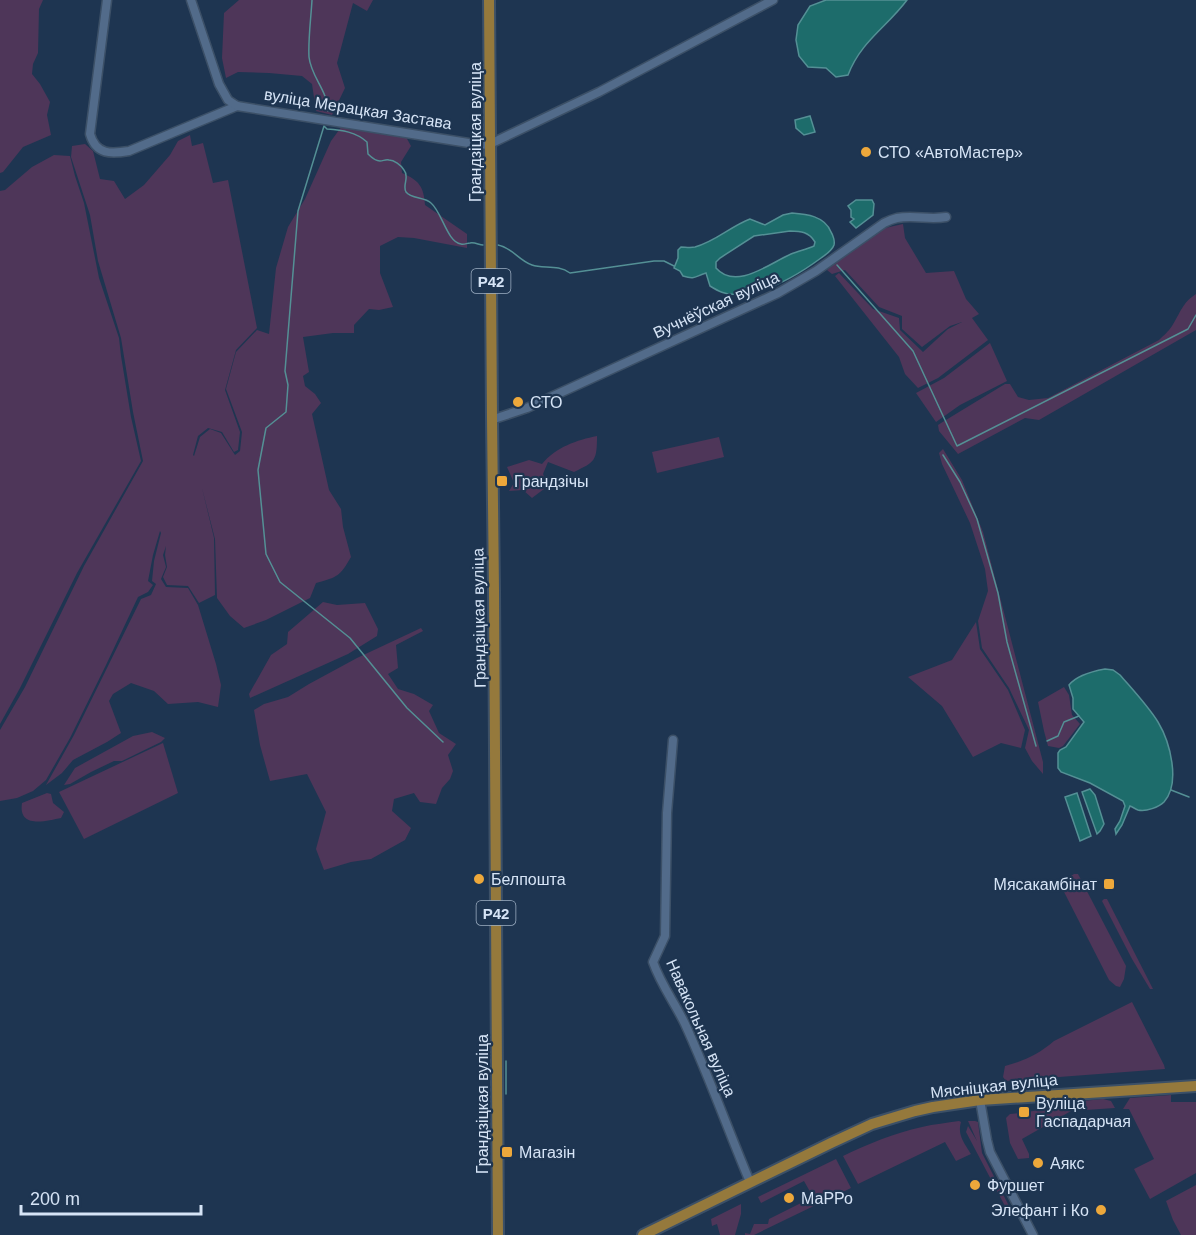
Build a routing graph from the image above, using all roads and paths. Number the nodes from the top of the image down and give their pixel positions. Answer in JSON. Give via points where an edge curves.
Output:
{"nodes":[{"id":1,"x":107,"y":0,"type":"edge"},
{"id":2,"x":191,"y":0,"type":"edge"},
{"id":3,"x":489,"y":0,"type":"edge"},
{"id":4,"x":773,"y":0,"type":"edge"},
{"id":5,"x":237,"y":106,"type":"junction"},
{"id":6,"x":490,"y":144,"type":"junction"},
{"id":7,"x":946,"y":217,"type":"dead end"},
{"id":8,"x":492,"y":418,"type":"junction"},
{"id":9,"x":673,"y":740,"type":"dead end"},
{"id":10,"x":1196,"y":1086,"type":"edge"},
{"id":11,"x":980,"y":1100,"type":"junction"},
{"id":12,"x":750,"y":1182,"type":"junction"},
{"id":13,"x":498,"y":1235,"type":"edge"},
{"id":14,"x":643,"y":1235,"type":"edge"},
{"id":15,"x":1033,"y":1235,"type":"edge"}],
"edges":[{"from":1,"to":5,"type":"street","via":[[90,134],[101,151],[129,151]]},
{"from":2,"to":5,"type":"street","via":[[219,84],[228,100]]},
{"from":3,"to":6,"type":"main road","name":"Грандзіцкая вуліца","number":"Р42"},
{"from":4,"to":6,"type":"street","name":"вуліца Мерацкая Застава","via":[[599,92]]},
{"from":5,"to":6,"type":"street","name":"вуліца Мерацкая Застава"},
{"from":6,"to":8,"type":"main road","name":"Грандзіцкая вуліца","number":"Р42"},
{"from":7,"to":8,"type":"street","name":"Вучнёўская вуліца","via":[[896,218],[884,223],[778,293],[527,408]]},
{"from":8,"to":13,"type":"main road","name":"Грандзіцкая вуліца","number":"Р42"},
{"from":9,"to":12,"type":"street","name":"Навакольная вуліца","via":[[667,813],[665,936],[653,962],[684,1022]]},
{"from":10,"to":11,"type":"main road","name":"Мясніцкая вуліца"},
{"from":11,"to":12,"type":"main road","name":"Мясніцкая вуліца","via":[[933,1107],[872,1124]]},
{"from":11,"to":15,"type":"street","via":[[990,1152]]},
{"from":12,"to":14,"type":"main road","name":"Мясніцкая вуліца"}]}
